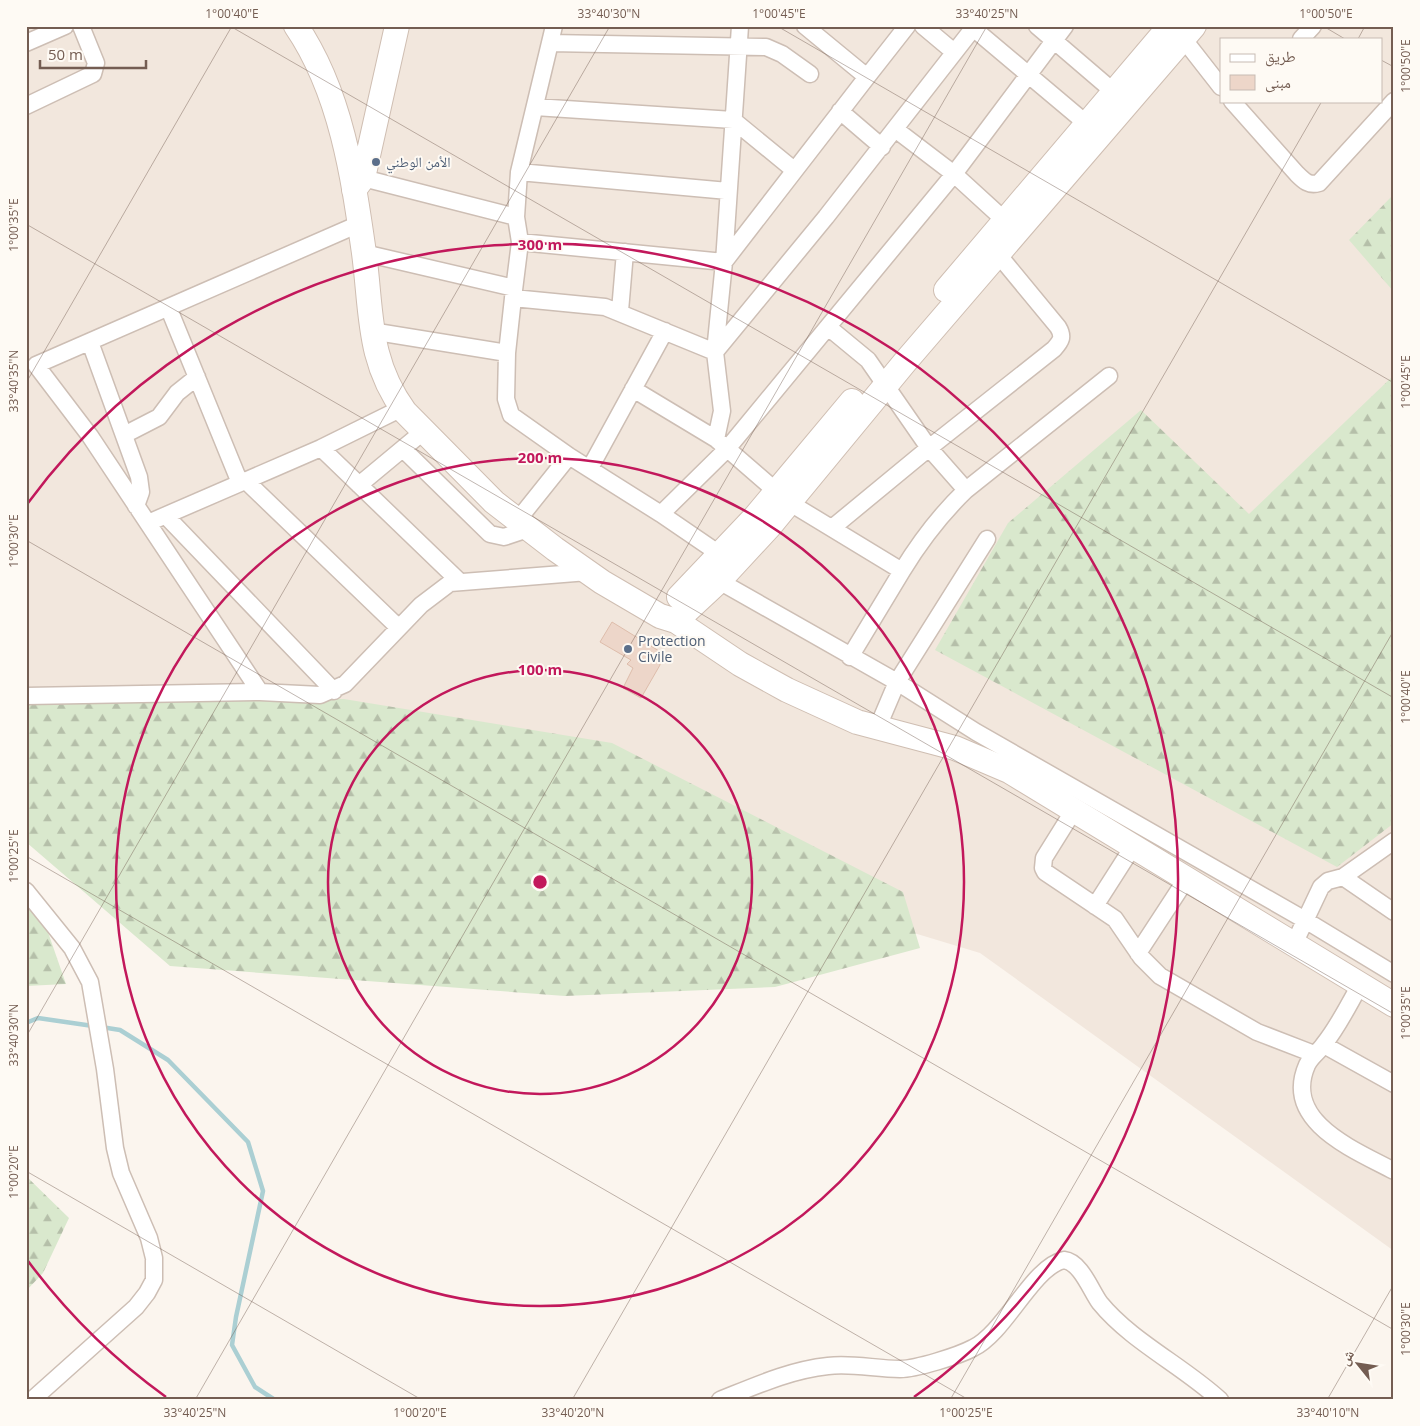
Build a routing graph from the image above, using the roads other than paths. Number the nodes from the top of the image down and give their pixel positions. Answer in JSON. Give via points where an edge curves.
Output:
{"nodes":[{"id":1,"x":66,"y":26,"type":"edge"},
{"id":2,"x":81,"y":26,"type":"edge"},
{"id":3,"x":296,"y":26,"type":"edge"},
{"id":4,"x":397,"y":26,"type":"edge"},
{"id":5,"x":554,"y":26,"type":"edge"},
{"id":6,"x":740,"y":26,"type":"edge"},
{"id":7,"x":805,"y":26,"type":"edge"},
{"id":8,"x":907,"y":26,"type":"edge"},
{"id":9,"x":922,"y":26,"type":"edge"},
{"id":10,"x":1037,"y":26,"type":"edge"},
{"id":11,"x":1065,"y":26,"type":"edge"},
{"id":12,"x":1313,"y":26,"type":"edge"},
{"id":13,"x":974,"y":27,"type":"edge"},
{"id":14,"x":1180,"y":30,"type":"edge"},
{"id":15,"x":1302,"y":38,"type":"edge"},
{"id":16,"x":1054,"y":40,"type":"junction"},
{"id":17,"x":26,"y":43,"type":"edge"},
{"id":18,"x":550,"y":43,"type":"junction"},
{"id":19,"x":738,"y":48,"type":"junction"},
{"id":20,"x":954,"y":52,"type":"junction"},
{"id":21,"x":810,"y":74,"type":"dead end"},
{"id":22,"x":1028,"y":75,"type":"junction"},
{"id":23,"x":867,"y":77,"type":"junction"},
{"id":24,"x":1220,"y":87,"type":"edge"},
{"id":25,"x":1114,"y":92,"type":"junction"},
{"id":26,"x":1394,"y":101,"type":"edge"},
{"id":27,"x":1236,"y":103,"type":"edge"},
{"id":28,"x":26,"y":106,"type":"edge"},
{"id":29,"x":534,"y":107,"type":"junction"},
{"id":30,"x":840,"y":111,"type":"junction"},
{"id":31,"x":733,"y":120,"type":"junction"},
{"id":32,"x":1086,"y":124,"type":"junction"},
{"id":33,"x":895,"y":129,"type":"junction"},
{"id":34,"x":882,"y":146,"type":"junction"},
{"id":35,"x":794,"y":170,"type":"junction"},
{"id":36,"x":519,"y":172,"type":"junction"},
{"id":37,"x":954,"y":174,"type":"junction"},
{"id":38,"x":359,"y":184,"type":"junction"},
{"id":39,"x":728,"y":191,"type":"junction"},
{"id":40,"x":516,"y":217,"type":"junction"},
{"id":41,"x":359,"y":224,"type":"junction"},
{"id":42,"x":1011,"y":226,"type":"junction"},
{"id":43,"x":520,"y":242,"type":"junction"},
{"id":44,"x":992,"y":248,"type":"junction"},
{"id":45,"x":625,"y":252,"type":"junction"},
{"id":46,"x":364,"y":253,"type":"junction"},
{"id":47,"x":724,"y":262,"type":"junction"},
{"id":48,"x":514,"y":293,"type":"junction"},
{"id":49,"x":169,"y":309,"type":"junction"},
{"id":50,"x":620,"y":312,"type":"junction"},
{"id":51,"x":828,"y":327,"type":"junction"},
{"id":52,"x":371,"y":331,"type":"junction"},
{"id":53,"x":665,"y":331,"type":"junction"},
{"id":54,"x":90,"y":342,"type":"junction"},
{"id":55,"x":507,"y":352,"type":"junction"},
{"id":56,"x":715,"y":352,"type":"junction"},
{"id":57,"x":31,"y":360,"type":"edge"},
{"id":58,"x":1109,"y":376,"type":"dead end"},
{"id":59,"x":197,"y":377,"type":"junction"},
{"id":60,"x":881,"y":379,"type":"junction"},
{"id":61,"x":634,"y":389,"type":"junction"},
{"id":62,"x":402,"y":408,"type":"junction"},
{"id":63,"x":424,"y":432,"type":"junction"},
{"id":64,"x":124,"y":435,"type":"junction"},
{"id":65,"x":721,"y":444,"type":"junction"},
{"id":66,"x":320,"y":448,"type":"junction"},
{"id":67,"x":929,"y":448,"type":"junction"},
{"id":68,"x":403,"y":449,"type":"junction"},
{"id":69,"x":569,"y":456,"type":"junction"},
{"id":70,"x":590,"y":468,"type":"junction"},
{"id":71,"x":243,"y":482,"type":"junction"},
{"id":72,"x":359,"y":485,"type":"junction"},
{"id":73,"x":966,"y":490,"type":"junction"},
{"id":74,"x":783,"y":497,"type":"junction"},
{"id":75,"x":136,"y":506,"type":"junction"},
{"id":76,"x":661,"y":514,"type":"junction"},
{"id":77,"x":166,"y":516,"type":"junction"},
{"id":78,"x":762,"y":522,"type":"junction"},
{"id":79,"x":148,"y":523,"type":"junction"},
{"id":80,"x":523,"y":525,"type":"junction"},
{"id":81,"x":832,"y":528,"type":"junction"},
{"id":82,"x":987,"y":539,"type":"dead end"},
{"id":83,"x":720,"y":554,"type":"junction"},
{"id":84,"x":902,"y":571,"type":"junction"},
{"id":85,"x":588,"y":572,"type":"junction"},
{"id":86,"x":719,"y":581,"type":"junction"},
{"id":87,"x":460,"y":582,"type":"junction"},
{"id":88,"x":668,"y":619,"type":"junction"},
{"id":89,"x":399,"y":628,"type":"junction"},
{"id":90,"x":850,"y":656,"type":"junction"},
{"id":91,"x":897,"y":682,"type":"junction"},
{"id":92,"x":334,"y":691,"type":"junction"},
{"id":93,"x":260,"y":692,"type":"junction"},
{"id":94,"x":26,"y":696,"type":"edge"},
{"id":95,"x":877,"y":729,"type":"junction"},
{"id":96,"x":1039,"y":778,"type":"junction"},
{"id":97,"x":1074,"y":810,"type":"junction"},
{"id":98,"x":1394,"y":841,"type":"edge"},
{"id":99,"x":1134,"y":845,"type":"junction"},
{"id":100,"x":1342,"y":877,"type":"junction"},
{"id":101,"x":1187,"y":878,"type":"junction"},
{"id":102,"x":26,"y":891,"type":"edge"},
{"id":103,"x":1095,"y":906,"type":"junction"},
{"id":104,"x":1394,"y":912,"type":"edge"},
{"id":105,"x":1305,"y":920,"type":"junction"},
{"id":106,"x":1294,"y":944,"type":"junction"},
{"id":107,"x":1138,"y":953,"type":"junction"},
{"id":108,"x":1394,"y":974,"type":"edge"},
{"id":109,"x":1360,"y":985,"type":"junction"},
{"id":110,"x":1394,"y":1005,"type":"edge"},
{"id":111,"x":1319,"y":1050,"type":"junction"},
{"id":112,"x":1394,"y":1084,"type":"edge"},
{"id":113,"x":1394,"y":1171,"type":"edge"},
{"id":114,"x":32,"y":1400,"type":"edge"},
{"id":115,"x":720,"y":1400,"type":"edge"},
{"id":116,"x":1220,"y":1400,"type":"edge"}],
"edges":[{"from":1,"to":17,"type":"street"},
{"from":2,"to":28,"type":"street","via":[[96,63],[93,74]]},
{"from":3,"to":38,"type":"main road","via":[[319,66]]},
{"from":4,"to":38,"type":"main road"},
{"from":5,"to":18,"type":"street"},
{"from":6,"to":19,"type":"street"},
{"from":7,"to":23,"type":"street"},
{"from":8,"to":23,"type":"street"},
{"from":9,"to":20,"type":"street"},
{"from":10,"to":16,"type":"street"},
{"from":11,"to":16,"type":"street"},
{"from":12,"to":15,"type":"street"},
{"from":13,"to":20,"type":"street"},
{"from":13,"to":22,"type":"street"},
{"from":14,"to":24,"type":"street"},
{"from":14,"to":25,"type":"main road"},
{"from":14,"to":42,"type":"main road"},
{"from":16,"to":22,"type":"street"},
{"from":16,"to":25,"type":"street"},
{"from":18,"to":19,"type":"street"},
{"from":18,"to":29,"type":"street"},
{"from":19,"to":21,"type":"street","via":[[773,49]]},
{"from":19,"to":31,"type":"street"},
{"from":20,"to":33,"type":"street"},
{"from":22,"to":32,"type":"street"},
{"from":22,"to":37,"type":"street"},
{"from":23,"to":30,"type":"street"},
{"from":25,"to":32,"type":"main road"},
{"from":26,"to":27,"type":"street","via":[[1314,185],[1297,174]]},
{"from":29,"to":31,"type":"street"},
{"from":29,"to":36,"type":"street"},
{"from":30,"to":34,"type":"street"},
{"from":30,"to":35,"type":"street"},
{"from":31,"to":35,"type":"street"},
{"from":31,"to":39,"type":"street"},
{"from":32,"to":42,"type":"main road"},
{"from":33,"to":34,"type":"street"},
{"from":33,"to":37,"type":"street"},
{"from":34,"to":56,"type":"street","via":[[762,298]]},
{"from":35,"to":47,"type":"street"},
{"from":36,"to":39,"type":"street"},
{"from":36,"to":40,"type":"street"},
{"from":37,"to":42,"type":"street"},
{"from":37,"to":51,"type":"street"},
{"from":38,"to":40,"type":"street"},
{"from":38,"to":41,"type":"main road"},
{"from":39,"to":47,"type":"street"},
{"from":40,"to":43,"type":"street"},
{"from":41,"to":46,"type":"main road"},
{"from":41,"to":49,"type":"street"},
{"from":42,"to":44,"type":"main road"},
{"from":43,"to":45,"type":"street"},
{"from":43,"to":48,"type":"street"},
{"from":44,"to":60,"type":"main road"},
{"from":44,"to":67,"type":"street","via":[[1058,327],[1062,339],[1054,349]]},
{"from":45,"to":47,"type":"street"},
{"from":45,"to":50,"type":"street"},
{"from":46,"to":48,"type":"street"},
{"from":46,"to":52,"type":"main road"},
{"from":47,"to":56,"type":"street"},
{"from":48,"to":50,"type":"street"},
{"from":48,"to":55,"type":"street"},
{"from":49,"to":54,"type":"street"},
{"from":49,"to":59,"type":"street"},
{"from":50,"to":53,"type":"street"},
{"from":51,"to":60,"type":"street","via":[[858,350]]},
{"from":51,"to":65,"type":"street"},
{"from":52,"to":55,"type":"street"},
{"from":52,"to":62,"type":"main road","via":[[380,368],[393,397]]},
{"from":53,"to":56,"type":"street"},
{"from":53,"to":61,"type":"street"},
{"from":54,"to":57,"type":"street"},
{"from":54,"to":64,"type":"street"},
{"from":55,"to":69,"type":"street","via":[[508,411]]},
{"from":56,"to":65,"type":"street","via":[[722,411]]},
{"from":57,"to":75,"type":"street","via":[[90,436]]},
{"from":58,"to":73,"type":"street"},
{"from":59,"to":64,"type":"street","via":[[177,393],[159,417]]},
{"from":59,"to":71,"type":"street"},
{"from":60,"to":67,"type":"street"},
{"from":60,"to":74,"type":"main road"},
{"from":61,"to":65,"type":"street"},
{"from":61,"to":70,"type":"street"},
{"from":62,"to":63,"type":"main road"},
{"from":62,"to":66,"type":"street"},
{"from":63,"to":68,"type":"street"},
{"from":63,"to":80,"type":"main road","via":[[494,502]]},
{"from":64,"to":75,"type":"street","via":[[141,483]]},
{"from":65,"to":74,"type":"street"},
{"from":65,"to":76,"type":"street"},
{"from":66,"to":71,"type":"street"},
{"from":66,"to":72,"type":"street"},
{"from":67,"to":73,"type":"street"},
{"from":67,"to":81,"type":"street"},
{"from":68,"to":72,"type":"street"},
{"from":68,"to":80,"type":"street","via":[[490,534],[504,537]]},
{"from":69,"to":70,"type":"street"},
{"from":69,"to":80,"type":"street"},
{"from":70,"to":76,"type":"street"},
{"from":71,"to":77,"type":"street"},
{"from":71,"to":89,"type":"street"},
{"from":72,"to":87,"type":"street"},
{"from":73,"to":84,"type":"street","via":[[922,537]]},
{"from":74,"to":78,"type":"main road"},
{"from":74,"to":81,"type":"street"},
{"from":75,"to":79,"type":"street"},
{"from":76,"to":83,"type":"street"},
{"from":77,"to":79,"type":"street"},
{"from":77,"to":92,"type":"street"},
{"from":78,"to":83,"type":"main road"},
{"from":78,"to":86,"type":"main road"},
{"from":79,"to":93,"type":"street"},
{"from":80,"to":85,"type":"main road"},
{"from":81,"to":84,"type":"street"},
{"from":82,"to":91,"type":"street"},
{"from":83,"to":88,"type":"main road"},
{"from":84,"to":90,"type":"street"},
{"from":85,"to":87,"type":"street"},
{"from":85,"to":88,"type":"main road"},
{"from":86,"to":88,"type":"main road"},
{"from":86,"to":90,"type":"street"},
{"from":87,"to":89,"type":"street","via":[[441,588]]},
{"from":88,"to":95,"type":"main road","via":[[787,690]]},
{"from":89,"to":92,"type":"street","via":[[355,675]]},
{"from":90,"to":91,"type":"street"},
{"from":91,"to":95,"type":"street"},
{"from":91,"to":96,"type":"street","via":[[976,732]]},
{"from":92,"to":93,"type":"street","via":[[320,695]]},
{"from":93,"to":94,"type":"street"},
{"from":95,"to":96,"type":"main road","via":[[955,748],[1009,771]]},
{"from":96,"to":97,"type":"main road"},
{"from":96,"to":105,"type":"street"},
{"from":97,"to":99,"type":"main road"},
{"from":97,"to":103,"type":"street","via":[[1044,858],[1043,870]]},
{"from":98,"to":100,"type":"street"},
{"from":99,"to":101,"type":"main road"},
{"from":99,"to":103,"type":"street"},
{"from":100,"to":104,"type":"street"},
{"from":100,"to":105,"type":"street","via":[[1328,881],[1322,887]]},
{"from":101,"to":106,"type":"main road"},
{"from":101,"to":107,"type":"street"},
{"from":102,"to":114,"type":"street","via":[[72,948],[88,976],[115,1148],[121,1173],[149,1238],[155,1270],[154,1280],[136,1307]]},
{"from":103,"to":107,"type":"street","via":[[1120,924]]},
{"from":105,"to":106,"type":"street"},
{"from":105,"to":108,"type":"street"},
{"from":106,"to":109,"type":"main road"},
{"from":107,"to":111,"type":"street","via":[[1160,976],[1257,1032]]},
{"from":109,"to":110,"type":"main road"},
{"from":109,"to":111,"type":"street"},
{"from":111,"to":112,"type":"street"},
{"from":111,"to":113,"type":"street","via":[[1308,1064],[1301,1091],[1315,1122],[1333,1137]]},
{"from":115,"to":116,"type":"street","via":[[799,1370],[844,1365],[907,1368],[973,1348],[989,1337],[1041,1276],[1056,1262],[1064,1260],[1074,1263],[1100,1303],[1122,1325]]}]}
